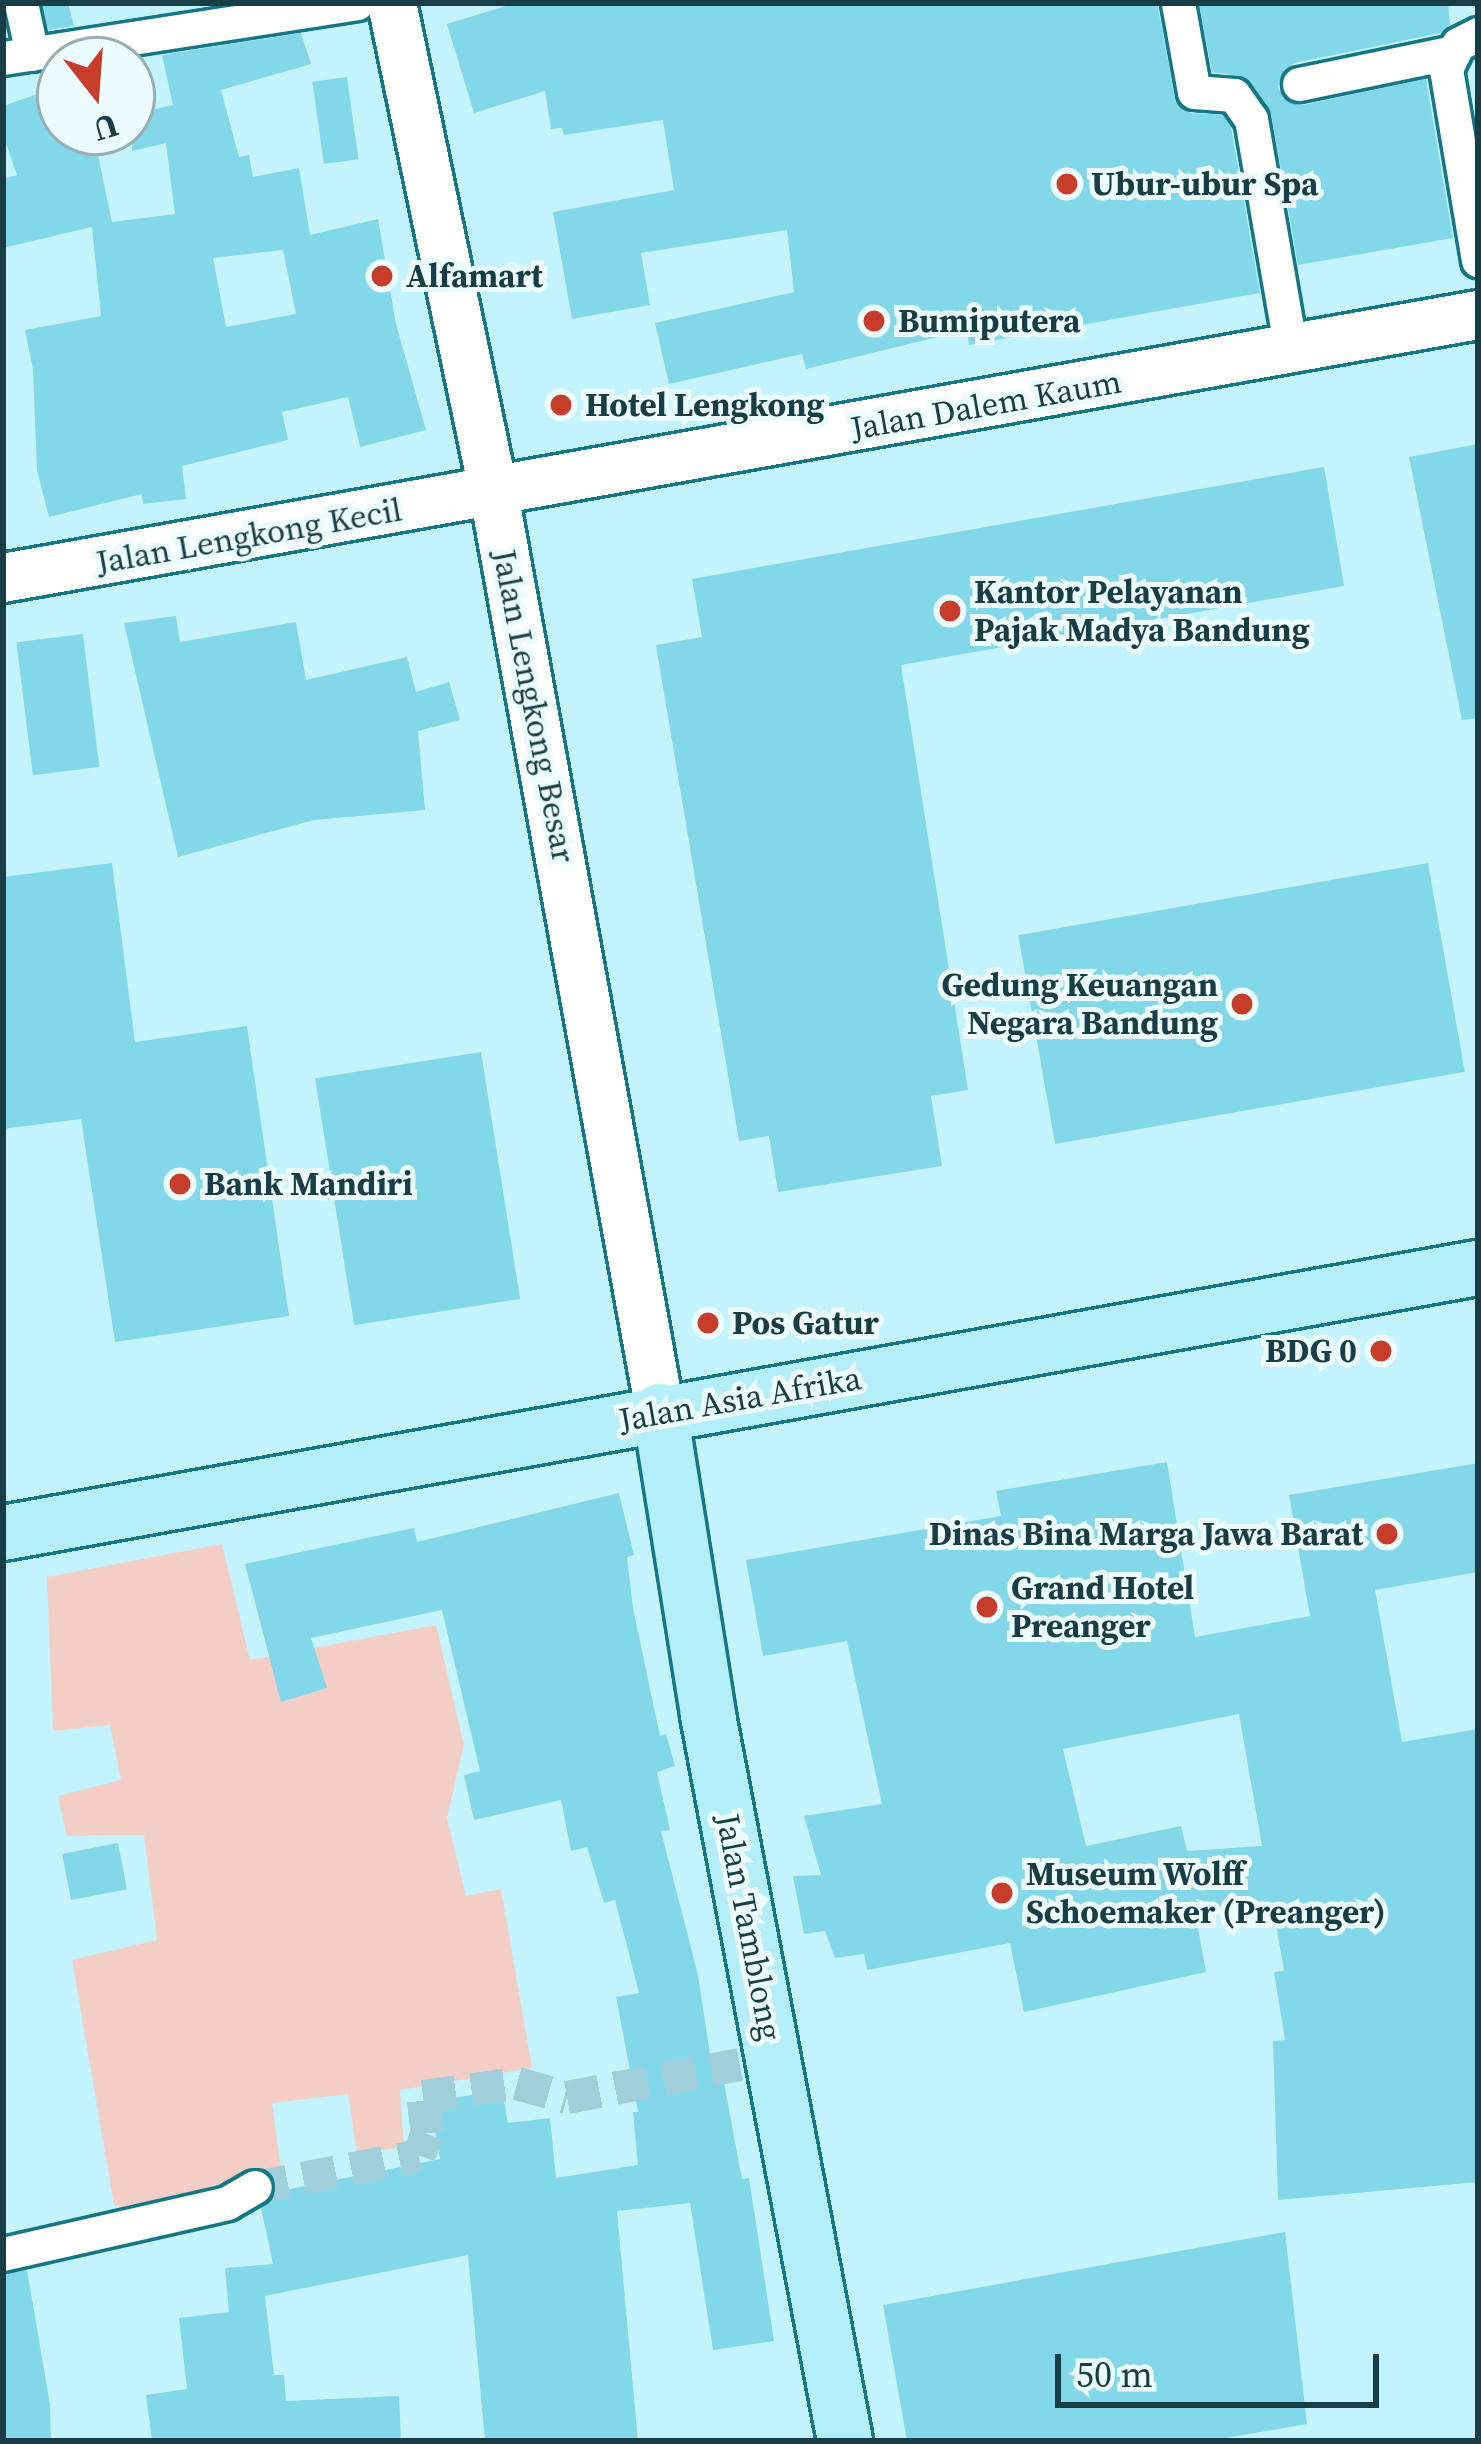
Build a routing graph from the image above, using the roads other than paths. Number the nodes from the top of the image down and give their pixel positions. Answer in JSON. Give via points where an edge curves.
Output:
{"nodes":[{"id":1,"x":21,"y":3,"type":"edge"},
{"id":2,"x":357,"y":3,"type":"edge"},
{"id":3,"x":392,"y":3,"type":"edge"},
{"id":4,"x":1178,"y":3,"type":"edge"},
{"id":5,"x":1466,"y":43,"type":"edge"},
{"id":6,"x":17,"y":56,"type":"edge"},
{"id":7,"x":1298,"y":84,"type":"dead end"},
{"id":8,"x":1478,"y":260,"type":"edge"},
{"id":9,"x":1478,"y":315,"type":"edge"},
{"id":10,"x":1291,"y":350,"type":"junction"},
{"id":11,"x":494,"y":494,"type":"junction"},
{"id":12,"x":3,"y":578,"type":"edge"},
{"id":13,"x":1478,"y":1268,"type":"edge"},
{"id":14,"x":660,"y":1411,"type":"junction"},
{"id":15,"x":3,"y":1533,"type":"edge"},
{"id":16,"x":255,"y":2187,"type":"tunnel mouth"},
{"id":17,"x":3,"y":2254,"type":"edge"},
{"id":18,"x":845,"y":2441,"type":"edge"}],
"edges":[{"from":1,"to":6,"type":"street"},
{"from":2,"to":6,"type":"street"},
{"from":3,"to":11,"type":"main road","name":"Jalan Lengkong Besar"},
{"from":4,"to":10,"type":"street","via":[[1194,92],[1234,95],[1251,119]]},
{"from":5,"to":7,"type":"street"},
{"from":5,"to":8,"type":"street","via":[[1446,69]]},
{"from":9,"to":10,"type":"main road","name":"Jalan Dalem Kaum"},
{"from":10,"to":11,"type":"main road","name":"Jalan Dalem Kaum"},
{"from":11,"to":12,"type":"main road","name":"Jalan Lengkong Kecil"},
{"from":11,"to":14,"type":"main road","name":"Jalan Lengkong Besar"},
{"from":13,"to":14,"type":"main road","name":"Jalan Asia Afrika"},
{"from":14,"to":15,"type":"main road","name":"Jalan Asia Afrika"},
{"from":14,"to":18,"type":"main road","name":"Jalan Tamblong","via":[[757,2058]]},
{"from":16,"to":17,"type":"street","via":[[227,2203]]}]}
